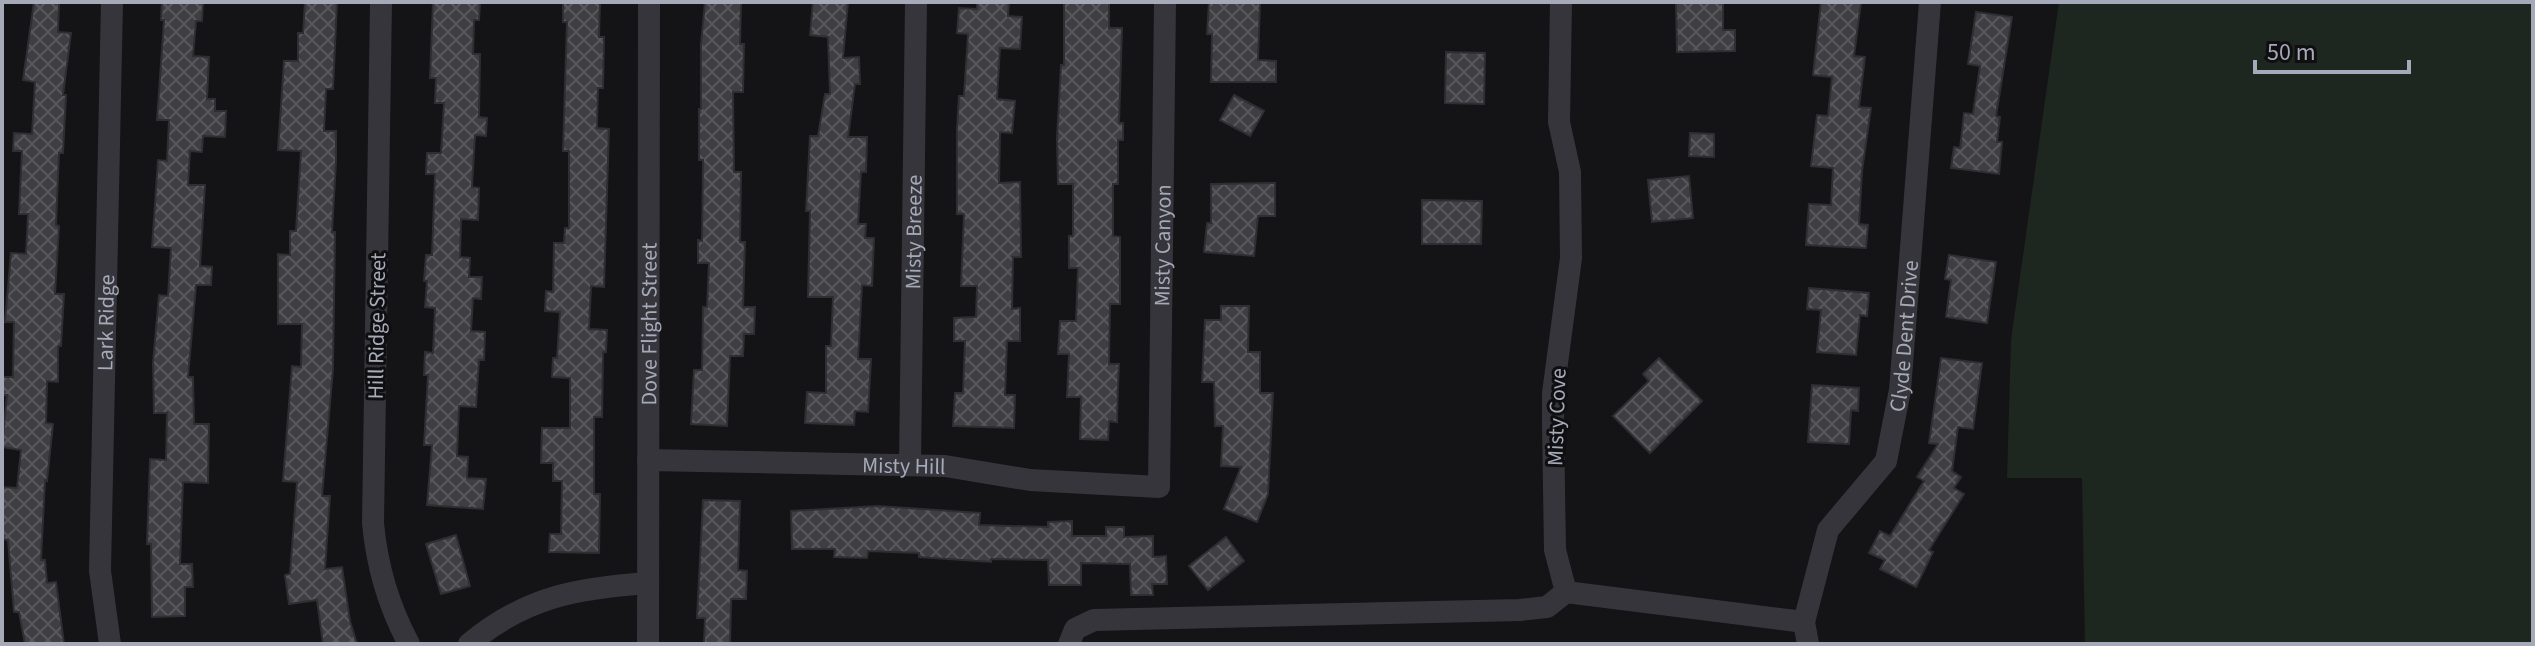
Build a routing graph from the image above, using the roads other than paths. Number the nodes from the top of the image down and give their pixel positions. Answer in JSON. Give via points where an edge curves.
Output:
{"nodes":[{"id":1,"x":112,"y":2,"type":"edge"},
{"id":2,"x":381,"y":2,"type":"edge"},
{"id":3,"x":649,"y":2,"type":"edge"},
{"id":4,"x":916,"y":2,"type":"edge"},
{"id":5,"x":1165,"y":2,"type":"edge"},
{"id":6,"x":1561,"y":2,"type":"edge"},
{"id":7,"x":1930,"y":2,"type":"edge"},
{"id":8,"x":648,"y":460,"type":"junction"},
{"id":9,"x":910,"y":464,"type":"junction"},
{"id":10,"x":1159,"y":487,"type":"joint"},
{"id":11,"x":648,"y":583,"type":"junction"},
{"id":12,"x":1566,"y":592,"type":"junction"},
{"id":13,"x":1806,"y":633,"type":"edge"},
{"id":14,"x":110,"y":644,"type":"edge"},
{"id":15,"x":409,"y":644,"type":"edge"},
{"id":16,"x":469,"y":644,"type":"edge"},
{"id":17,"x":648,"y":644,"type":"edge"},
{"id":18,"x":1069,"y":644,"type":"edge"}],
"edges":[{"from":1,"to":14,"type":"street","name":"Lark Ridge","via":[[100,571]]},
{"from":2,"to":15,"type":"street","name":"Hill Ridge Street","via":[[373,523],[380,575]]},
{"from":3,"to":8,"type":"street","name":"Dove Flight Street"},
{"from":4,"to":9,"type":"street","name":"Misty Breeze"},
{"from":5,"to":10,"type":"street","name":"Misty Canyon"},
{"from":6,"to":12,"type":"street","name":"Misty Cove","via":[[1559,122],[1570,172],[1571,258],[1553,426],[1555,550]]},
{"from":7,"to":13,"type":"street","name":"Clyde Dent Drive","via":[[1900,390],[1892,433],[1886,461],[1828,530]]},
{"from":8,"to":9,"type":"street","name":"Misty Hill"},
{"from":8,"to":11,"type":"street","name":"Dove Flight Street"},
{"from":9,"to":10,"type":"street","name":"Misty Hill","via":[[1030,480]]},
{"from":11,"to":16,"type":"street","via":[[552,597],[499,622]]},
{"from":11,"to":17,"type":"street","name":"Dove Flight Street"},
{"from":12,"to":13,"type":"street"},
{"from":12,"to":18,"type":"street","via":[[1547,607],[1520,610],[1094,620],[1075,629]]}]}
